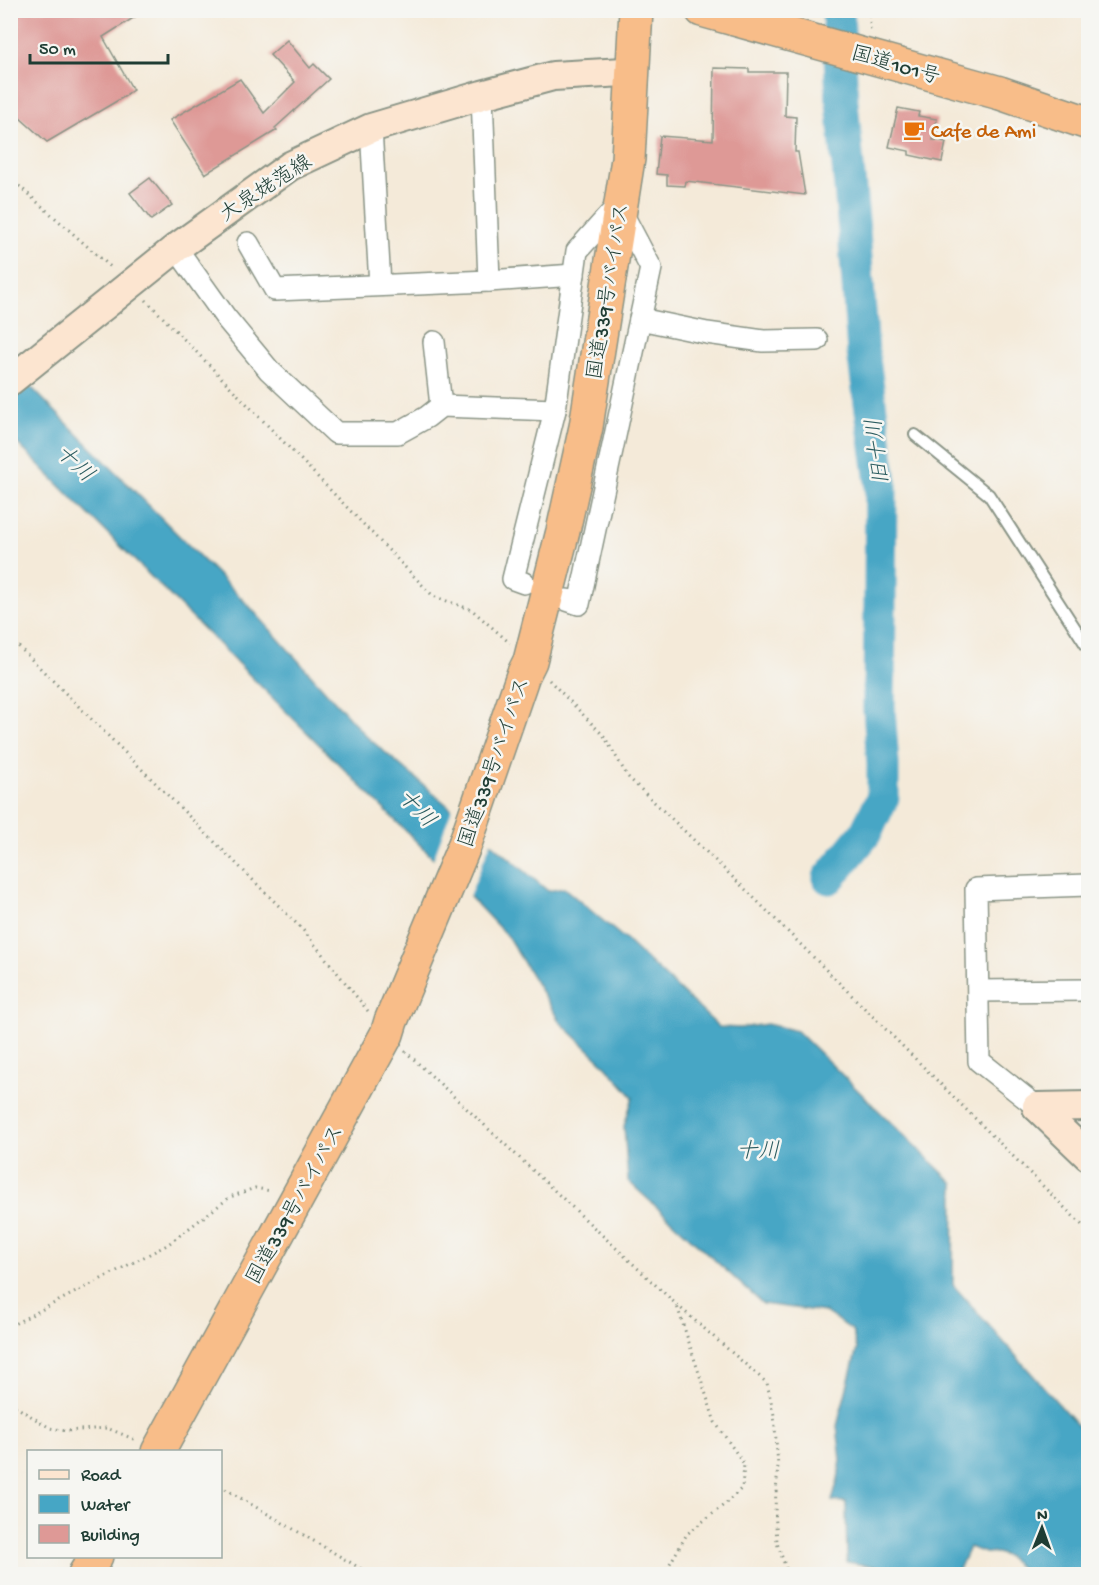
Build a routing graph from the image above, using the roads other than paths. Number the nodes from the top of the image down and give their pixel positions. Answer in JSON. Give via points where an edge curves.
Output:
{"nodes":[{"id":1,"x":636,"y":10,"type":"edge"},
{"id":2,"x":702,"y":10,"type":"edge"},
{"id":3,"x":633,"y":73,"type":"junction"},
{"id":4,"x":482,"y":95,"type":"junction"},
{"id":5,"x":1089,"y":123,"type":"edge"},
{"id":6,"x":371,"y":128,"type":"junction"},
{"id":7,"x":621,"y":206,"type":"junction"},
{"id":8,"x":248,"y":243,"type":"dead end"},
{"id":9,"x":176,"y":248,"type":"junction"},
{"id":10,"x":574,"y":275,"type":"junction"},
{"id":11,"x":489,"y":281,"type":"junction"},
{"id":12,"x":380,"y":285,"type":"junction"},
{"id":13,"x":640,"y":319,"type":"junction"},
{"id":14,"x":817,"y":340,"type":"dead end"},
{"id":15,"x":434,"y":342,"type":"dead end"},
{"id":16,"x":10,"y":381,"type":"edge"},
{"id":17,"x":441,"y":406,"type":"junction"},
{"id":18,"x":555,"y":410,"type":"junction"},
{"id":19,"x":915,"y":435,"type":"dead end"},
{"id":20,"x":524,"y":583,"type":"dead end"},
{"id":21,"x":567,"y":600,"type":"dead end"},
{"id":22,"x":1089,"y":648,"type":"edge"},
{"id":23,"x":1089,"y":885,"type":"edge"},
{"id":24,"x":1089,"y":990,"type":"edge"},
{"id":25,"x":979,"y":991,"type":"junction"},
{"id":26,"x":1089,"y":1106,"type":"edge"},
{"id":27,"x":1037,"y":1107,"type":"junction"},
{"id":28,"x":1089,"y":1156,"type":"edge"},
{"id":29,"x":160,"y":1450,"type":"edge"},
{"id":30,"x":95,"y":1558,"type":"edge"},
{"id":31,"x":85,"y":1575,"type":"edge"}],
"edges":[{"from":1,"to":3,"type":"highway","name":"国道339号バイパス"},
{"from":2,"to":5,"type":"highway","name":"国道101号","via":[[803,38],[879,49]]},
{"from":3,"to":4,"type":"main road","name":"大泉姥萢線","via":[[553,76]]},
{"from":3,"to":7,"type":"highway","name":"国道339号バイパス"},
{"from":4,"to":6,"type":"main road","name":"大泉姥萢線"},
{"from":4,"to":11,"type":"street"},
{"from":6,"to":9,"type":"main road","name":"大泉姥萢線","via":[[290,166]]},
{"from":6,"to":12,"type":"street"},
{"from":7,"to":10,"type":"street","via":[[577,251]]},
{"from":7,"to":13,"type":"street","via":[[651,268]]},
{"from":7,"to":29,"type":"highway","name":"国道339号バイパス","via":[[586,427],[563,531],[526,668],[465,844],[389,1028]]},
{"from":8,"to":12,"type":"street","via":[[275,290]]},
{"from":9,"to":16,"type":"main road","name":"大泉姥萢線"},
{"from":9,"to":17,"type":"street","via":[[269,370],[336,433],[398,433]]},
{"from":10,"to":11,"type":"street"},
{"from":10,"to":18,"type":"street"},
{"from":11,"to":12,"type":"street"},
{"from":13,"to":14,"type":"street","via":[[762,341]]},
{"from":13,"to":21,"type":"street","via":[[579,604]]},
{"from":15,"to":17,"type":"street"},
{"from":17,"to":18,"type":"street"},
{"from":18,"to":20,"type":"street","via":[[513,579]]},
{"from":19,"to":22,"type":"lane","via":[[989,495]]},
{"from":23,"to":25,"type":"street","via":[[976,889]]},
{"from":24,"to":25,"type":"street"},
{"from":25,"to":27,"type":"street","via":[[980,1061]]},
{"from":26,"to":27,"type":"main road"},
{"from":27,"to":28,"type":"main road"},
{"from":30,"to":31,"type":"highway"}]}
